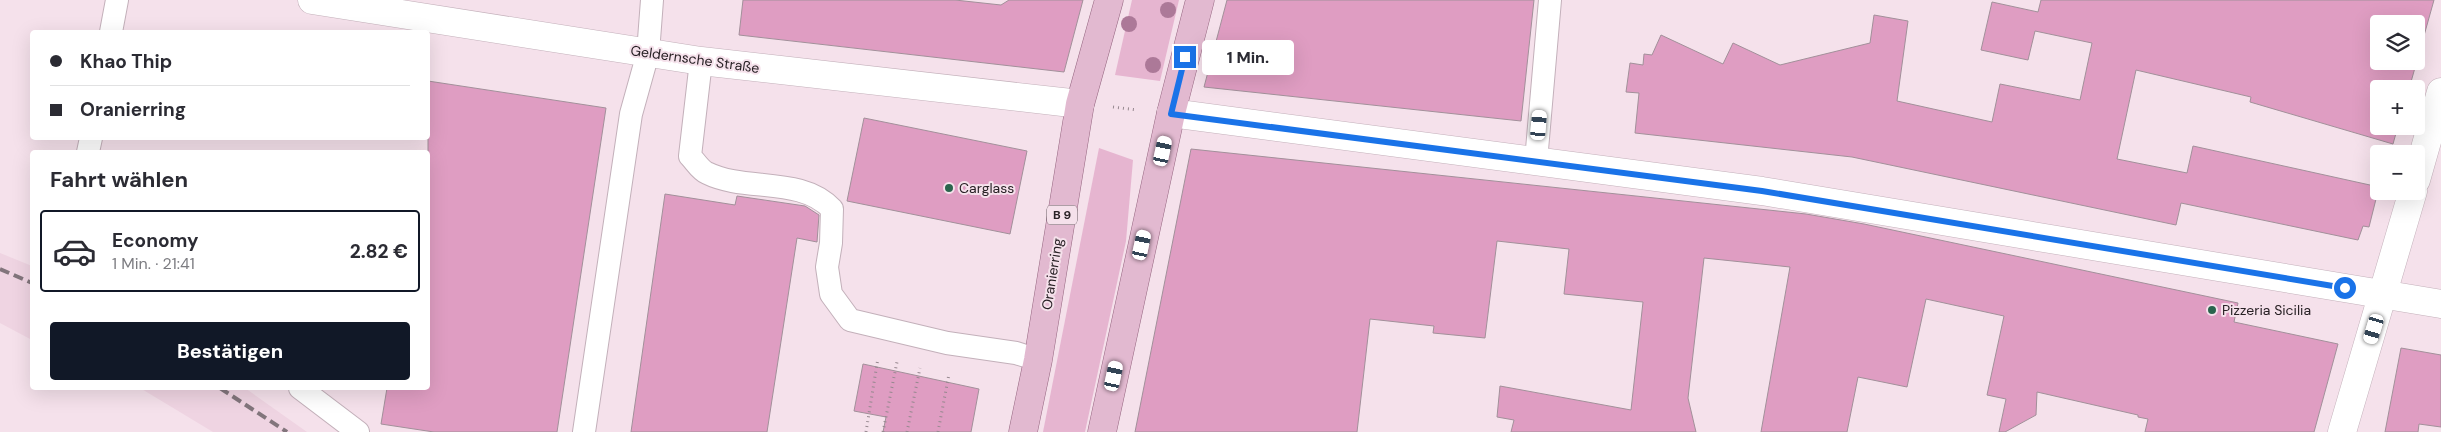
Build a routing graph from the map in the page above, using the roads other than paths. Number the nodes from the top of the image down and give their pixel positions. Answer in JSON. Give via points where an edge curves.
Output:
{"nodes":[{"id":1,"x":117,"y":0,"type":"edge"},
{"id":2,"x":312,"y":0,"type":"edge"},
{"id":3,"x":652,"y":0,"type":"edge"},
{"id":4,"x":1109,"y":0,"type":"edge"},
{"id":5,"x":1200,"y":0,"type":"edge"},
{"id":6,"x":1550,"y":0,"type":"edge"},
{"id":7,"x":111,"y":30,"type":"edge"},
{"id":8,"x":648,"y":53,"type":"junction"},
{"id":9,"x":702,"y":61,"type":"junction"},
{"id":10,"x":2441,"y":92,"type":"edge"},
{"id":11,"x":1080,"y":104,"type":"junction"},
{"id":12,"x":1171,"y":114,"type":"junction"},
{"id":13,"x":2425,"y":148,"type":"edge"},
{"id":14,"x":1536,"y":161,"type":"junction"},
{"id":15,"x":2410,"y":200,"type":"edge"},
{"id":16,"x":2384,"y":295,"type":"junction"},
{"id":17,"x":2441,"y":304,"type":"edge"},
{"id":18,"x":1038,"y":360,"type":"junction"},
{"id":19,"x":303,"y":390,"type":"edge"},
{"id":20,"x":358,"y":432,"type":"edge"},
{"id":21,"x":584,"y":432,"type":"edge"},
{"id":22,"x":1023,"y":432,"type":"edge"},
{"id":23,"x":1102,"y":432,"type":"edge"},
{"id":24,"x":2342,"y":432,"type":"edge"}],
"edges":[{"from":1,"to":7,"type":"lane"},
{"from":2,"to":8,"type":"street","name":"Geldernsche Straße"},
{"from":3,"to":8,"type":"lane"},
{"from":4,"to":11,"type":"main road","name":"Oranierring","number":"B 9"},
{"from":5,"to":12,"type":"main road"},
{"from":6,"to":14,"type":"lane"},
{"from":8,"to":9,"type":"street","name":"Geldernsche Straße"},
{"from":8,"to":21,"type":"lane","via":[[631,114]]},
{"from":9,"to":11,"type":"street","name":"Geldernsche Straße"},
{"from":9,"to":18,"type":"lane","via":[[690,156],[705,172],[797,190],[823,199],[832,209],[827,266],[831,294],[850,320]]},
{"from":10,"to":13,"type":"street"},
{"from":11,"to":18,"type":"main road","name":"Oranierring","number":"B 9"},
{"from":12,"to":14,"type":"street"},
{"from":12,"to":23,"type":"main road"},
{"from":14,"to":16,"type":"street","via":[[1762,191]]},
{"from":15,"to":16,"type":"street"},
{"from":16,"to":17,"type":"street"},
{"from":16,"to":24,"type":"street"},
{"from":18,"to":22,"type":"main road","name":"Oranierring","number":"B 9"},
{"from":19,"to":20,"type":"lane"}]}
